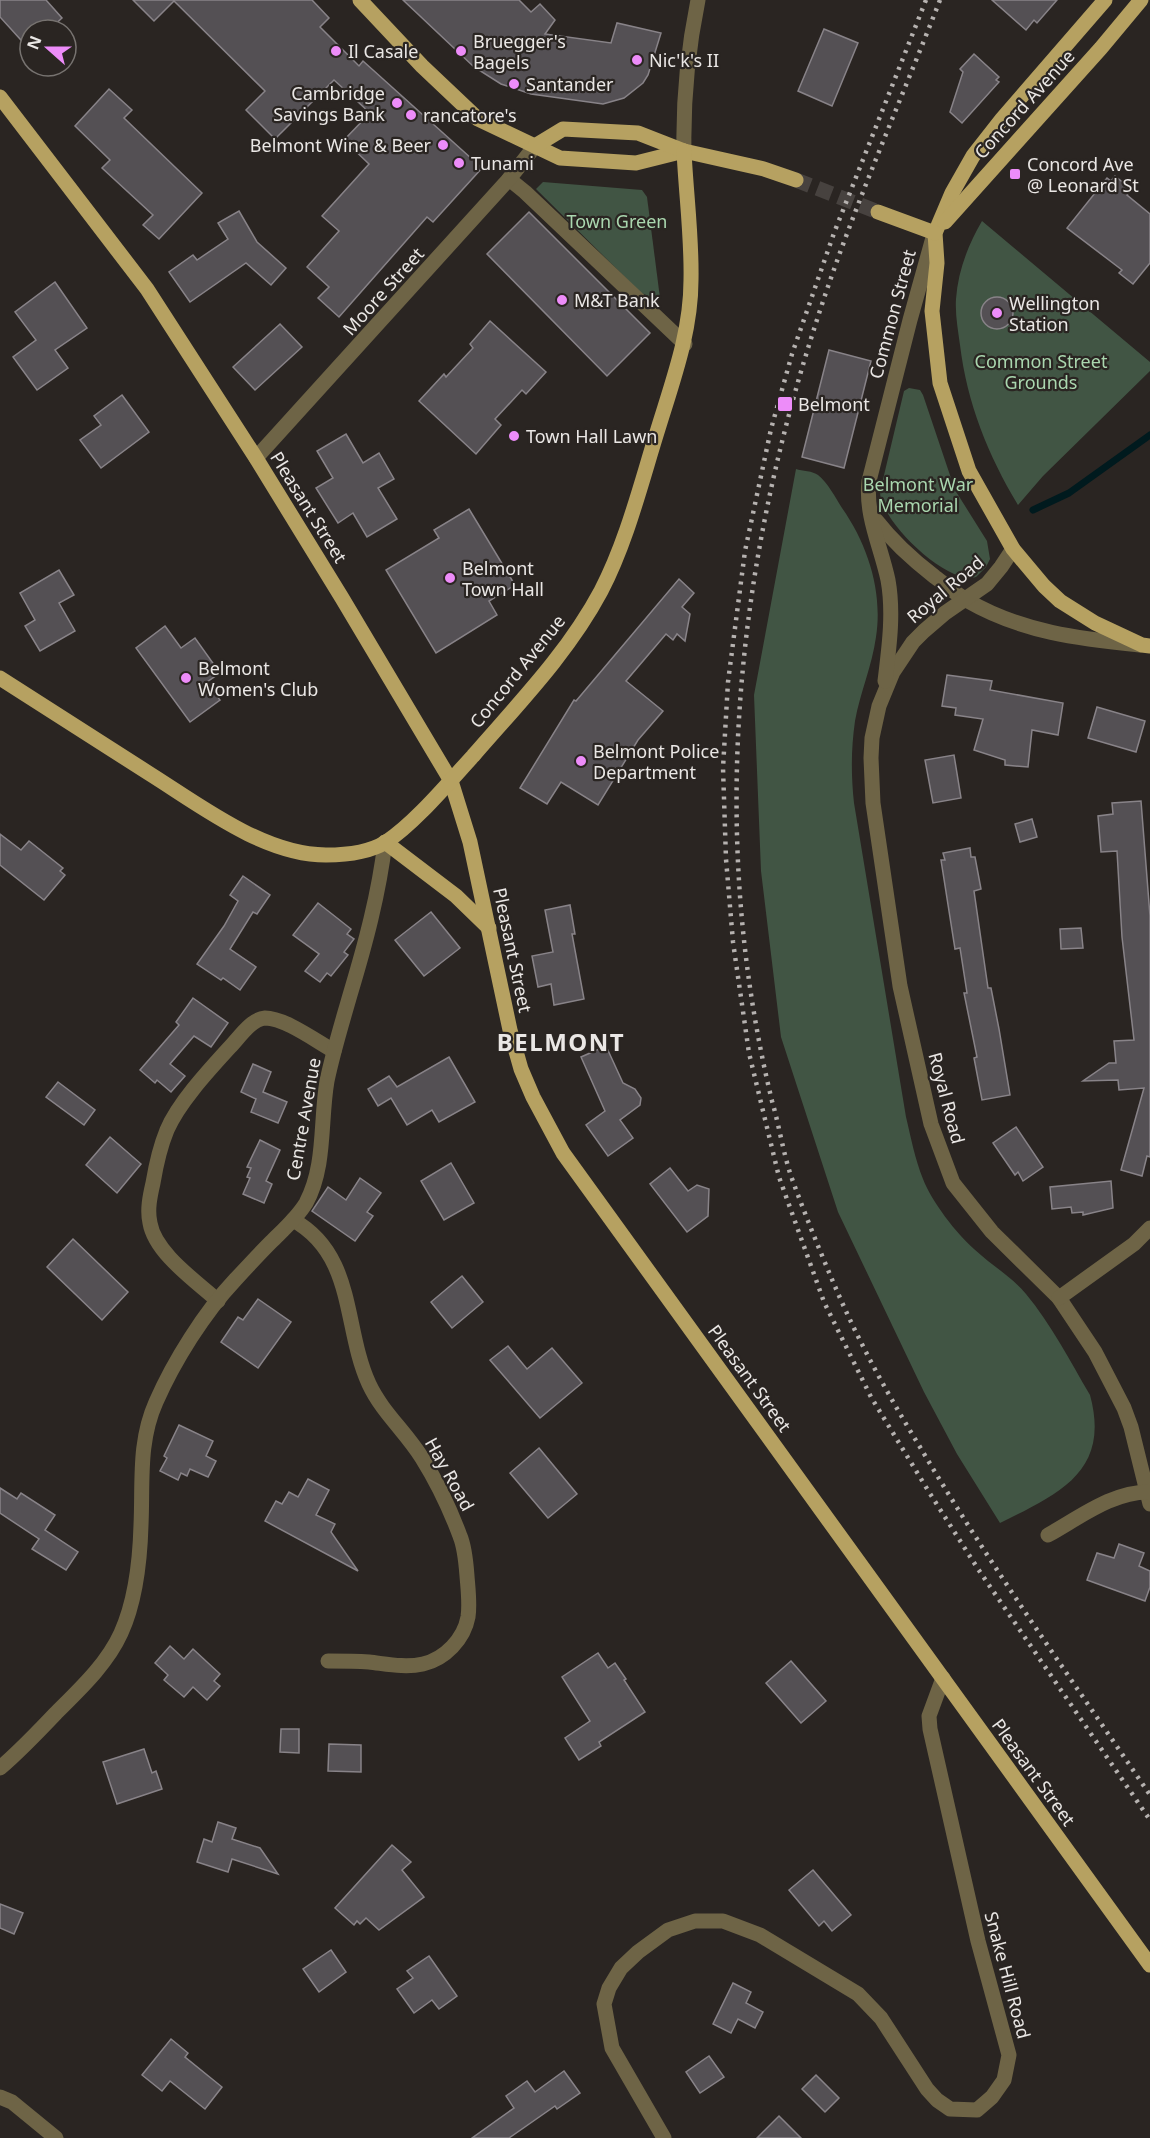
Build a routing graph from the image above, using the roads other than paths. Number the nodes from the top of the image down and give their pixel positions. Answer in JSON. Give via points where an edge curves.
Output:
{"nodes":[{"id":1,"x":360,"y":0,"type":"edge"},
{"id":2,"x":698,"y":0,"type":"edge"},
{"id":3,"x":1105,"y":0,"type":"edge"},
{"id":4,"x":1141,"y":0,"type":"edge"},
{"id":5,"x":0,"y":97,"type":"edge"},
{"id":6,"x":535,"y":146,"type":"junction"},
{"id":7,"x":684,"y":151,"type":"junction"},
{"id":8,"x":509,"y":179,"type":"junction"},
{"id":9,"x":796,"y":180,"type":"tunnel mouth"},
{"id":10,"x":878,"y":212,"type":"tunnel mouth"},
{"id":11,"x":935,"y":233,"type":"junction"},
{"id":12,"x":685,"y":344,"type":"junction"},
{"id":13,"x":256,"y":458,"type":"junction"},
{"id":14,"x":870,"y":513,"type":"junction"},
{"id":15,"x":1013,"y":549,"type":"junction"},
{"id":16,"x":966,"y":600,"type":"junction"},
{"id":17,"x":1146,"y":646,"type":"edge"},
{"id":18,"x":0,"y":678,"type":"edge"},
{"id":19,"x":884,"y":690,"type":"junction"},
{"id":20,"x":451,"y":781,"type":"junction"},
{"id":21,"x":385,"y":843,"type":"junction"},
{"id":22,"x":489,"y":928,"type":"junction"},
{"id":23,"x":334,"y":1051,"type":"junction"},
{"id":24,"x":293,"y":1220,"type":"junction"},
{"id":25,"x":1150,"y":1228,"type":"edge"},
{"id":26,"x":1059,"y":1298,"type":"junction"},
{"id":27,"x":218,"y":1301,"type":"junction"},
{"id":28,"x":1149,"y":1496,"type":"edge"},
{"id":29,"x":1048,"y":1535,"type":"dead end"},
{"id":30,"x":328,"y":1661,"type":"dead end"},
{"id":31,"x":943,"y":1678,"type":"junction"},
{"id":32,"x":0,"y":1768,"type":"edge"},
{"id":33,"x":1150,"y":1965,"type":"edge"},
{"id":34,"x":0,"y":2097,"type":"edge"},
{"id":35,"x":56,"y":2138,"type":"edge"},
{"id":36,"x":664,"y":2138,"type":"edge"}],
"edges":[{"from":1,"to":6,"type":"main road","via":[[478,119]]},
{"from":2,"to":7,"type":"street","via":[[684,105]]},
{"from":3,"to":11,"type":"main road","name":"Concord Avenue","via":[[973,156]]},
{"from":4,"to":11,"type":"main road","name":"Concord Avenue"},
{"from":5,"to":13,"type":"main road","name":"Pleasant Street","via":[[147,289]]},
{"from":6,"to":7,"type":"main road","via":[[560,158],[630,163]]},
{"from":6,"to":7,"type":"main road","via":[[563,129],[638,133]]},
{"from":6,"to":8,"type":"street","name":"Moore Street"},
{"from":7,"to":9,"type":"main road"},
{"from":7,"to":12,"type":"main road","name":"Concord Avenue","via":[[691,281]]},
{"from":8,"to":12,"type":"street"},
{"from":8,"to":13,"type":"street","name":"Moore Street"},
{"from":10,"to":11,"type":"main road"},
{"from":11,"to":14,"type":"street","name":"Common Street","via":[[870,472]]},
{"from":11,"to":15,"type":"main road","name":"Common Street","via":[[937,263],[932,311],[940,382],[969,471]]},
{"from":12,"to":20,"type":"main road","name":"Concord Avenue","via":[[624,536],[600,593],[563,650]]},
{"from":13,"to":20,"type":"main road","name":"Pleasant Street"},
{"from":14,"to":16,"type":"street","name":"Common Street","via":[[909,557]]},
{"from":14,"to":19,"type":"street","name":"Royal Road","via":[[890,602]]},
{"from":15,"to":16,"type":"street","name":"Royal Road","via":[[995,576]]},
{"from":15,"to":17,"type":"main road","name":"Common Street","via":[[1060,601],[1095,623]]},
{"from":16,"to":17,"type":"street","name":"Common Street","via":[[1038,630]]},
{"from":16,"to":19,"type":"street","name":"Royal Road","via":[[913,642]]},
{"from":18,"to":21,"type":"main road","name":"Concord Avenue","via":[[214,814],[270,843],[296,852],[325,855],[356,852]]},
{"from":19,"to":26,"type":"street","name":"Royal Road","via":[[872,738],[873,803],[900,986],[931,1124],[953,1183],[992,1232]]},
{"from":20,"to":21,"type":"main road","name":"Concord Avenue"},
{"from":20,"to":22,"type":"main road","name":"Pleasant Street","via":[[470,842]]},
{"from":21,"to":22,"type":"main road","via":[[456,896]]},
{"from":21,"to":23,"type":"street","name":"Centre Avenue","via":[[361,957]]},
{"from":22,"to":31,"type":"main road","name":"Pleasant Street","via":[[521,1069],[563,1153]]},
{"from":23,"to":24,"type":"street","name":"Centre Avenue","via":[[317,1172],[305,1204]]},
{"from":23,"to":27,"type":"street","via":[[289,1025],[260,1019],[245,1030],[204,1077],[167,1130],[148,1208],[150,1224],[166,1252]]},
{"from":24,"to":27,"type":"street","name":"Centre Avenue"},
{"from":24,"to":30,"type":"street","name":"Hay Road","via":[[308,1228],[342,1280],[368,1383],[422,1457],[440,1491],[461,1538],[467,1584],[466,1626],[454,1646],[441,1656],[410,1666]]},
{"from":25,"to":26,"type":"street"},
{"from":26,"to":28,"type":"street","name":"Royal Road","via":[[1095,1352],[1124,1408]]},
{"from":27,"to":32,"type":"street","name":"Centre Avenue","via":[[179,1358],[147,1426],[141,1462],[140,1549],[122,1630],[90,1678]]},
{"from":28,"to":29,"type":"street","via":[[1133,1492]]},
{"from":31,"to":33,"type":"main road","name":"Pleasant Street"},
{"from":31,"to":36,"type":"street","name":"Snake Hill Road","via":[[929,1716],[930,1730],[978,1941],[1009,2055],[1004,2080],[977,2109],[950,2109],[927,2089],[881,2018],[858,1994],[760,1935],[723,1921],[695,1921],[668,1930],[638,1952],[621,1968],[604,2004],[612,2048]]},
{"from":34,"to":35,"type":"street","via":[[12,2102]]}]}
